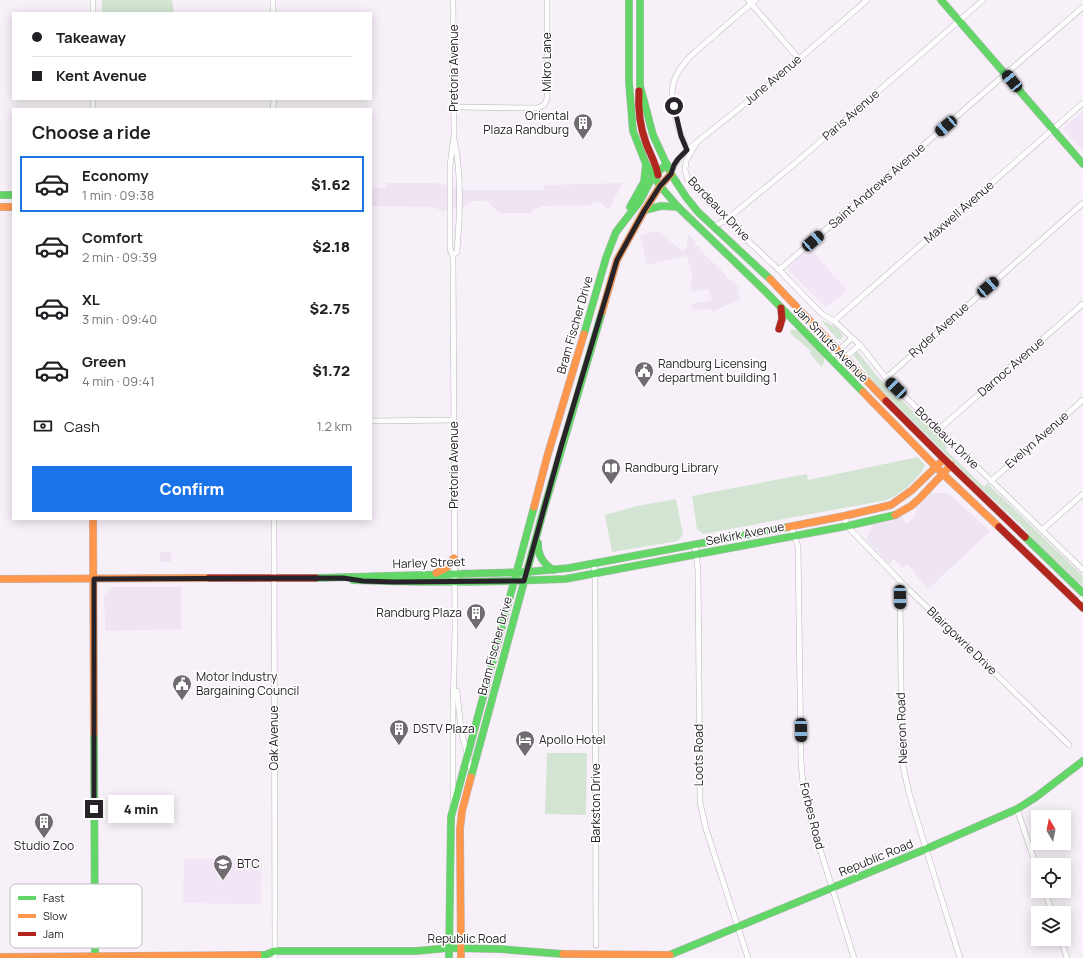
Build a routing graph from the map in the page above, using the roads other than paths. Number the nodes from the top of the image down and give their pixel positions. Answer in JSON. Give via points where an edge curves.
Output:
{"nodes":[{"id":1,"x":93,"y":0,"type":"edge"},
{"id":2,"x":273,"y":0,"type":"edge"},
{"id":3,"x":454,"y":0,"type":"edge"},
{"id":4,"x":546,"y":0,"type":"edge"},
{"id":5,"x":629,"y":0,"type":"edge"},
{"id":6,"x":640,"y":0,"type":"edge"},
{"id":7,"x":867,"y":0,"type":"edge"},
{"id":8,"x":941,"y":0,"type":"edge"},
{"id":9,"x":983,"y":0,"type":"edge"},
{"id":10,"x":752,"y":1,"type":"edge"},
{"id":11,"x":1083,"y":7,"type":"edge"},
{"id":12,"x":93,"y":12,"type":"edge"},
{"id":13,"x":273,"y":12,"type":"edge"},
{"id":14,"x":959,"y":21,"type":"junction"},
{"id":15,"x":799,"y":59,"type":"junction"},
{"id":16,"x":1006,"y":74,"type":"junction"},
{"id":17,"x":640,"y":86,"type":"junction"},
{"id":18,"x":1083,"y":103,"type":"edge"},
{"id":19,"x":454,"y":107,"type":"junction"},
{"id":20,"x":1053,"y":130,"type":"junction"},
{"id":21,"x":454,"y":136,"type":"junction"},
{"id":22,"x":696,"y":144,"type":"junction"},
{"id":23,"x":687,"y":150,"type":"junction"},
{"id":24,"x":678,"y":159,"type":"junction"},
{"id":25,"x":646,"y":164,"type":"junction"},
{"id":26,"x":667,"y":164,"type":"junction"},
{"id":27,"x":1083,"y":164,"type":"edge"},
{"id":28,"x":656,"y":174,"type":"junction"},
{"id":29,"x":671,"y":174,"type":"junction"},
{"id":30,"x":660,"y":186,"type":"junction"},
{"id":31,"x":0,"y":195,"type":"edge"},
{"id":32,"x":12,"y":195,"type":"edge"},
{"id":33,"x":1083,"y":203,"type":"edge"},
{"id":34,"x":0,"y":207,"type":"edge"},
{"id":35,"x":12,"y":207,"type":"edge"},
{"id":36,"x":678,"y":207,"type":"junction"},
{"id":37,"x":644,"y":211,"type":"junction"},
{"id":38,"x":726,"y":220,"type":"junction"},
{"id":39,"x":715,"y":226,"type":"junction"},
{"id":40,"x":616,"y":232,"type":"junction"},
{"id":41,"x":453,"y":255,"type":"junction"},
{"id":42,"x":780,"y":270,"type":"junction"},
{"id":43,"x":1083,"y":304,"type":"edge"},
{"id":44,"x":781,"y":307,"type":"junction"},
{"id":45,"x":834,"y":321,"type":"junction"},
{"id":46,"x":779,"y":329,"type":"dead end"},
{"id":47,"x":852,"y":338,"type":"junction"},
{"id":48,"x":860,"y":345,"type":"junction"},
{"id":49,"x":840,"y":349,"type":"junction"},
{"id":50,"x":846,"y":357,"type":"junction"},
{"id":51,"x":830,"y":358,"type":"junction"},
{"id":52,"x":836,"y":365,"type":"junction"},
{"id":53,"x":886,"y":378,"type":"junction"},
{"id":54,"x":1083,"y":400,"type":"edge"},
{"id":55,"x":454,"y":420,"type":"junction"},
{"id":56,"x":372,"y":421,"type":"edge"},
{"id":57,"x":938,"y":430,"type":"junction"},
{"id":58,"x":944,"y":459,"type":"junction"},
{"id":59,"x":951,"y":465,"type":"junction"},
{"id":60,"x":936,"y":466,"type":"junction"},
{"id":61,"x":943,"y":474,"type":"junction"},
{"id":62,"x":991,"y":481,"type":"junction"},
{"id":63,"x":1083,"y":494,"type":"edge"},
{"id":64,"x":844,"y":516,"type":"junction"},
{"id":65,"x":93,"y":520,"type":"edge"},
{"id":66,"x":274,"y":520,"type":"edge"},
{"id":67,"x":791,"y":526,"type":"junction"},
{"id":68,"x":847,"y":526,"type":"junction"},
{"id":69,"x":1042,"y":530,"type":"junction"},
{"id":70,"x":538,"y":532,"type":"junction"},
{"id":71,"x":795,"y":536,"type":"junction"},
{"id":72,"x":695,"y":545,"type":"junction"},
{"id":73,"x":697,"y":555,"type":"junction"},
{"id":74,"x":454,"y":558,"type":"junction"},
{"id":75,"x":594,"y":565,"type":"junction"},
{"id":76,"x":553,"y":570,"type":"junction"},
{"id":77,"x":1083,"y":570,"type":"edge"},
{"id":78,"x":517,"y":572,"type":"junction"},
{"id":79,"x":527,"y":572,"type":"junction"},
{"id":80,"x":454,"y":573,"type":"junction"},
{"id":81,"x":434,"y":574,"type":"junction"},
{"id":82,"x":595,"y":574,"type":"junction"},
{"id":83,"x":343,"y":578,"type":"junction"},
{"id":84,"x":0,"y":579,"type":"edge"},
{"id":85,"x":94,"y":579,"type":"junction"},
{"id":86,"x":274,"y":579,"type":"junction"},
{"id":87,"x":514,"y":581,"type":"junction"},
{"id":88,"x":524,"y":581,"type":"junction"},
{"id":89,"x":455,"y":582,"type":"junction"},
{"id":90,"x":905,"y":586,"type":"junction"},
{"id":91,"x":1083,"y":593,"type":"edge"},
{"id":92,"x":1083,"y":596,"type":"edge"},
{"id":93,"x":1080,"y":605,"type":"edge"},
{"id":94,"x":455,"y":674,"type":"junction"},
{"id":95,"x":1069,"y":745,"type":"dead end"},
{"id":96,"x":1083,"y":755,"type":"edge"},
{"id":97,"x":467,"y":758,"type":"junction"},
{"id":98,"x":1082,"y":763,"type":"edge"},
{"id":99,"x":472,"y":773,"type":"junction"},
{"id":100,"x":453,"y":809,"type":"junction"},
{"id":101,"x":1017,"y":809,"type":"junction"},
{"id":102,"x":926,"y":849,"type":"junction"},
{"id":103,"x":1034,"y":858,"type":"edge"},
{"id":104,"x":95,"y":884,"type":"edge"},
{"id":105,"x":832,"y":888,"type":"junction"},
{"id":106,"x":738,"y":927,"type":"junction"},
{"id":107,"x":596,"y":945,"type":"dead end"},
{"id":108,"x":1063,"y":946,"type":"edge"},
{"id":109,"x":449,"y":948,"type":"junction"},
{"id":110,"x":461,"y":948,"type":"junction"},
{"id":111,"x":272,"y":956,"type":"edge"},
{"id":112,"x":596,"y":956,"type":"edge"},
{"id":113,"x":670,"y":956,"type":"edge"},
{"id":114,"x":0,"y":957,"type":"edge"},
{"id":115,"x":95,"y":957,"type":"edge"},
{"id":116,"x":449,"y":958,"type":"edge"},
{"id":117,"x":461,"y":958,"type":"edge"},
{"id":118,"x":660,"y":958,"type":"edge"},
{"id":119,"x":748,"y":958,"type":"edge"},
{"id":120,"x":854,"y":958,"type":"edge"},
{"id":121,"x":960,"y":958,"type":"edge"},
{"id":122,"x":1067,"y":958,"type":"edge"}],
"edges":[{"from":1,"to":12,"type":"street"},
{"from":2,"to":13,"type":"street"},
{"from":3,"to":19,"type":"street","name":"Pretoria Avenue"},
{"from":4,"to":19,"type":"street","name":"Mikro Lane","via":[[547,99],[544,105],[537,108]]},
{"from":5,"to":25,"type":"main road","via":[[631,116],[633,131]]},
{"from":6,"to":17,"type":"main road"},
{"from":7,"to":15,"type":"street","name":"June Avenue"},
{"from":8,"to":14,"type":"main road"},
{"from":9,"to":14,"type":"street","name":"Paris Avenue"},
{"from":10,"to":15,"type":"street"},
{"from":10,"to":23,"type":"street","via":[[687,60],[678,72],[672,96],[679,129]]},
{"from":11,"to":16,"type":"street","name":"Saint Andrews Avenue"},
{"from":14,"to":16,"type":"main road"},
{"from":14,"to":38,"type":"street","name":"Paris Avenue"},
{"from":15,"to":22,"type":"street","name":"June Avenue"},
{"from":16,"to":20,"type":"main road"},
{"from":16,"to":42,"type":"street","name":"Saint Andrews Avenue"},
{"from":17,"to":26,"type":"main road","via":[[653,135]]},
{"from":17,"to":28,"type":"main road","via":[[639,116]]},
{"from":18,"to":20,"type":"street","name":"Maxwell Avenue"},
{"from":19,"to":21,"type":"street","name":"Pretoria Avenue"},
{"from":20,"to":27,"type":"main road"},
{"from":20,"to":45,"type":"street","name":"Maxwell Avenue"},
{"from":21,"to":41,"type":"street","name":"Pretoria Avenue","via":[[450,165],[450,248]]},
{"from":21,"to":41,"type":"street","name":"Pretoria Avenue","via":[[459,198],[457,252]]},
{"from":22,"to":23,"type":"street","name":"June Avenue"},
{"from":22,"to":38,"type":"street","name":"Bordeaux Drive","via":[[686,161],[688,180]]},
{"from":23,"to":24,"type":"street","name":"June Avenue"},
{"from":24,"to":26,"type":"street","name":"June Avenue"},
{"from":24,"to":29,"type":"street","name":"June Avenue"},
{"from":25,"to":28,"type":"main road"},
{"from":25,"to":40,"type":"main road","via":[[644,182]]},
{"from":26,"to":28,"type":"main road","name":"Bram Fischer Drive"},
{"from":26,"to":29,"type":"main road","name":"Jan Smuts Avenue"},
{"from":28,"to":30,"type":"main road","name":"Jan Smuts Avenue"},
{"from":28,"to":40,"type":"main road","name":"Bram Fischer Drive","via":[[640,201]]},
{"from":29,"to":30,"type":"main road","name":"Bram Fischer Drive"},
{"from":29,"to":39,"type":"main road","name":"Jan Smuts Avenue","via":[[698,212]]},
{"from":30,"to":36,"type":"main road","name":"Jan Smuts Avenue"},
{"from":30,"to":37,"type":"main road","name":"Bram Fischer Drive"},
{"from":31,"to":32,"type":"main road"},
{"from":33,"to":53,"type":"street","name":"Ryder Avenue"},
{"from":34,"to":35,"type":"main road"},
{"from":36,"to":37,"type":"main road","via":[[661,205]]},
{"from":36,"to":44,"type":"main road","name":"Jan Smuts Avenue"},
{"from":37,"to":70,"type":"main road","name":"Bram Fischer Drive","via":[[617,260]]},
{"from":38,"to":39,"type":"street","name":"Paris Avenue"},
{"from":38,"to":42,"type":"street","name":"Bordeaux Drive"},
{"from":39,"to":49,"type":"main road","name":"Jan Smuts Avenue"},
{"from":40,"to":78,"type":"main road","name":"Bram Fischer Drive","via":[[549,450]]},
{"from":41,"to":55,"type":"street","name":"Pretoria Avenue"},
{"from":42,"to":45,"type":"street","name":"Bordeaux Drive","via":[[822,314]]},
{"from":43,"to":57,"type":"street","name":"Darnoc Avenue"},
{"from":44,"to":46,"type":"main road","via":[[782,319]]},
{"from":44,"to":51,"type":"main road","name":"Jan Smuts Avenue"},
{"from":45,"to":47,"type":"street","name":"Bordeaux Drive"},
{"from":47,"to":48,"type":"street","name":"Bordeaux Drive"},
{"from":47,"to":49,"type":"street"},
{"from":48,"to":50,"type":"street"},
{"from":48,"to":53,"type":"street","name":"Bordeaux Drive"},
{"from":49,"to":50,"type":"main road","name":"Jan Smuts Avenue"},
{"from":49,"to":51,"type":"street"},
{"from":50,"to":52,"type":"street"},
{"from":50,"to":58,"type":"main road","name":"Jan Smuts Avenue"},
{"from":51,"to":52,"type":"main road","name":"Jan Smuts Avenue"},
{"from":52,"to":60,"type":"main road","name":"Jan Smuts Avenue"},
{"from":53,"to":57,"type":"street","name":"Bordeaux Drive"},
{"from":54,"to":62,"type":"street","name":"Evelyn Avenue"},
{"from":55,"to":56,"type":"street"},
{"from":55,"to":74,"type":"street","name":"Pretoria Avenue"},
{"from":57,"to":62,"type":"street","name":"Bordeaux Drive"},
{"from":58,"to":59,"type":"main road","name":"Jan Smuts Avenue"},
{"from":58,"to":60,"type":"main road","name":"Selkirk Avenue"},
{"from":59,"to":61,"type":"main road","name":"Selkirk Avenue"},
{"from":59,"to":91,"type":"main road","name":"Jan Smuts Avenue"},
{"from":60,"to":61,"type":"main road","name":"Jan Smuts Avenue"},
{"from":60,"to":64,"type":"main road","name":"Selkirk Avenue","via":[[912,490],[891,505]]},
{"from":61,"to":68,"type":"main road","name":"Selkirk Avenue","via":[[920,499],[900,512]]},
{"from":61,"to":93,"type":"main road","name":"Jan Smuts Avenue"},
{"from":62,"to":69,"type":"street","name":"Bordeaux Drive"},
{"from":63,"to":69,"type":"street"},
{"from":64,"to":67,"type":"main road","name":"Selkirk Avenue"},
{"from":64,"to":68,"type":"street","name":"Blairgowrie Drive"},
{"from":65,"to":85,"type":"main road"},
{"from":66,"to":86,"type":"street","name":"Oak Avenue"},
{"from":67,"to":71,"type":"street","name":"Forbes Road"},
{"from":67,"to":72,"type":"main road","name":"Selkirk Avenue"},
{"from":68,"to":71,"type":"main road","name":"Selkirk Avenue"},
{"from":68,"to":90,"type":"street","name":"Blairgowrie Drive"},
{"from":69,"to":77,"type":"street","name":"Bordeaux Drive"},
{"from":70,"to":76,"type":"main road","via":[[539,558]]},
{"from":70,"to":79,"type":"main road","name":"Bram Fischer Drive"},
{"from":71,"to":73,"type":"main road","name":"Selkirk Avenue"},
{"from":71,"to":105,"type":"street","name":"Forbes Road","via":[[798,546],[803,784],[810,817]]},
{"from":72,"to":73,"type":"street","name":"Loots Road"},
{"from":72,"to":75,"type":"main road","name":"Selkirk Avenue"},
{"from":73,"to":82,"type":"main road","name":"Selkirk Avenue"},
{"from":73,"to":106,"type":"street","name":"Loots Road","via":[[700,802],[706,829]]},
{"from":74,"to":80,"type":"street","name":"Pretoria Avenue"},
{"from":74,"to":81,"type":"main road","via":[[446,568]]},
{"from":75,"to":76,"type":"main road","name":"Selkirk Avenue"},
{"from":75,"to":82,"type":"street","name":"Barkston Drive"},
{"from":76,"to":79,"type":"main road","name":"Selkirk Avenue"},
{"from":78,"to":79,"type":"main road","name":"Harley Street"},
{"from":78,"to":80,"type":"main road","name":"Harley Street"},
{"from":78,"to":87,"type":"main road","name":"Bram Fischer Drive"},
{"from":79,"to":88,"type":"main road","name":"Bram Fischer Drive"},
{"from":80,"to":81,"type":"main road","name":"Harley Street"},
{"from":80,"to":89,"type":"street","name":"Pretoria Avenue"},
{"from":81,"to":83,"type":"main road","name":"Harley Street"},
{"from":82,"to":88,"type":"main road","name":"Selkirk Avenue","via":[[565,579]]},
{"from":82,"to":107,"type":"street","name":"Barkston Drive"},
{"from":83,"to":86,"type":"main road","name":"Harley Street"},
{"from":83,"to":89,"type":"main road","name":"Harley Street","via":[[363,581]]},
{"from":84,"to":85,"type":"main road","name":"Harley Street"},
{"from":85,"to":86,"type":"main road","name":"Harley Street"},
{"from":85,"to":104,"type":"main road"},
{"from":86,"to":111,"type":"street","name":"Oak Avenue"},
{"from":87,"to":88,"type":"main road","name":"Harley Street"},
{"from":87,"to":89,"type":"main road","name":"Harley Street"},
{"from":87,"to":97,"type":"main road","name":"Bram Fischer Drive"},
{"from":88,"to":99,"type":"main road","name":"Bram Fischer Drive"},
{"from":89,"to":94,"type":"street","name":"Pretoria Avenue"},
{"from":90,"to":95,"type":"street","name":"Blairgowrie Drive"},
{"from":90,"to":102,"type":"street","name":"Neeron Road","via":[[900,597],[902,761]]},
{"from":92,"to":93,"type":"street"},
{"from":94,"to":97,"type":"street","name":"Pretoria Avenue","via":[[460,730]]},
{"from":94,"to":100,"type":"street","name":"Pretoria Avenue"},
{"from":96,"to":98,"type":"main road","name":"Republic Road"},
{"from":97,"to":99,"type":"street","name":"Pretoria Avenue"},
{"from":97,"to":100,"type":"main road","name":"Bram Fischer Drive"},
{"from":98,"to":101,"type":"main road","name":"Republic Road"},
{"from":99,"to":110,"type":"main road","name":"Bram Fischer Drive","via":[[460,829]]},
{"from":100,"to":109,"type":"main road","name":"Bram Fischer Drive","via":[[450,828]]},
{"from":101,"to":102,"type":"main road","name":"Republic Road"},
{"from":101,"to":103,"type":"street"},
{"from":102,"to":105,"type":"main road","name":"Republic Road"},
{"from":102,"to":121,"type":"street","name":"Neeron Road"},
{"from":105,"to":106,"type":"main road","name":"Republic Road"},
{"from":105,"to":120,"type":"street","name":"Forbes Road"},
{"from":106,"to":113,"type":"main road","name":"Republic Road"},
{"from":106,"to":119,"type":"street","name":"Loots Road"},
{"from":108,"to":122,"type":"street"},
{"from":109,"to":110,"type":"main road","name":"Republic Road"},
{"from":109,"to":111,"type":"main road","name":"Republic Road"},
{"from":109,"to":116,"type":"main road","name":"Bram Fischer Drive"},
{"from":110,"to":112,"type":"main road","name":"Republic Road"},
{"from":110,"to":117,"type":"main road","name":"Bram Fischer Drive"},
{"from":111,"to":115,"type":"main road","name":"Republic Road"},
{"from":112,"to":113,"type":"main road","name":"Republic Road"},
{"from":113,"to":118,"type":"main road","name":"Republic Road"},
{"from":114,"to":115,"type":"main road","name":"Republic Road"}]}
